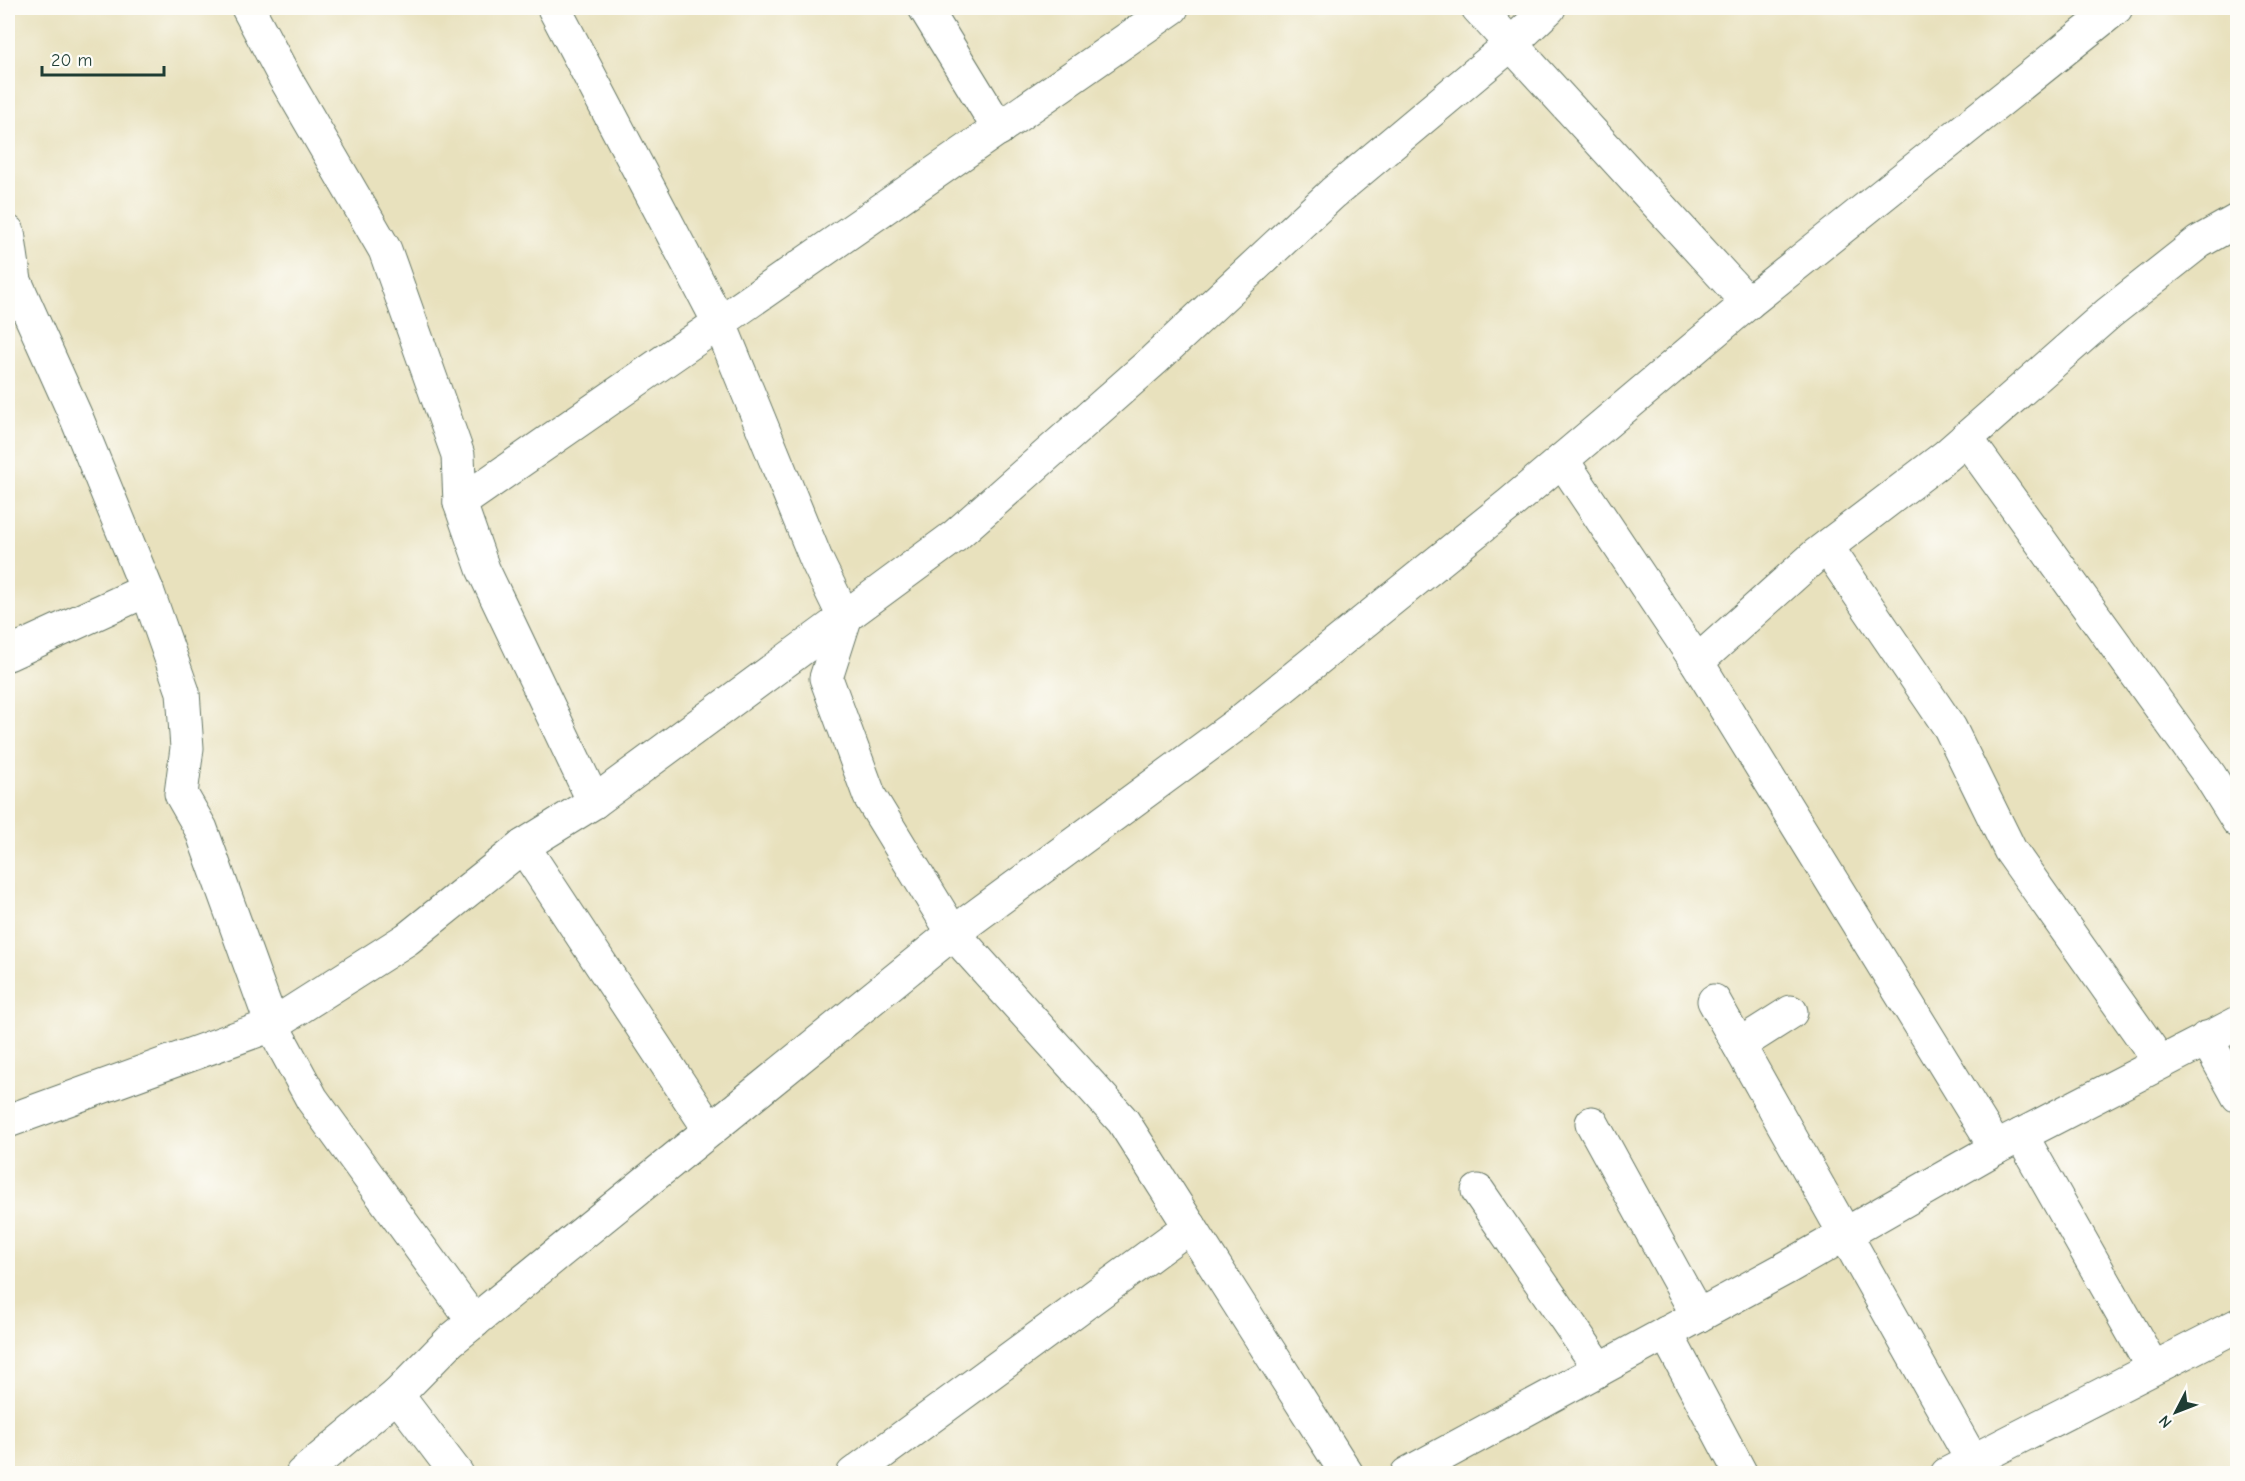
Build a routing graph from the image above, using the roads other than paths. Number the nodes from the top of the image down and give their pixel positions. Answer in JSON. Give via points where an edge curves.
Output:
{"nodes":[{"id":1,"x":248,"y":8,"type":"edge"},
{"id":2,"x":554,"y":8,"type":"edge"},
{"id":3,"x":924,"y":8,"type":"edge"},
{"id":4,"x":1172,"y":8,"type":"edge"},
{"id":5,"x":1478,"y":8,"type":"edge"},
{"id":6,"x":1549,"y":8,"type":"edge"},
{"id":7,"x":2100,"y":13,"type":"edge"},
{"id":8,"x":1510,"y":45,"type":"junction"},
{"id":9,"x":999,"y":129,"type":"junction"},
{"id":10,"x":2238,"y":220,"type":"edge"},
{"id":11,"x":8,"y":232,"type":"edge"},
{"id":12,"x":1748,"y":303,"type":"junction"},
{"id":13,"x":720,"y":324,"type":"junction"},
{"id":14,"x":1966,"y":438,"type":"junction"},
{"id":15,"x":1562,"y":460,"type":"junction"},
{"id":16,"x":459,"y":503,"type":"junction"},
{"id":17,"x":1827,"y":547,"type":"junction"},
{"id":18,"x":147,"y":590,"type":"junction"},
{"id":19,"x":845,"y":619,"type":"junction"},
{"id":20,"x":8,"y":654,"type":"edge"},
{"id":21,"x":1697,"y":662,"type":"junction"},
{"id":22,"x":594,"y":802,"type":"junction"},
{"id":23,"x":2238,"y":821,"type":"edge"},
{"id":24,"x":523,"y":846,"type":"junction"},
{"id":25,"x":953,"y":933,"type":"junction"},
{"id":26,"x":1714,"y":1001,"type":"dead end"},
{"id":27,"x":1791,"y":1012,"type":"dead end"},
{"id":28,"x":2238,"y":1023,"type":"edge"},
{"id":29,"x":272,"y":1025,"type":"junction"},
{"id":30,"x":2206,"y":1038,"type":"junction"},
{"id":31,"x":1739,"y":1045,"type":"junction"},
{"id":32,"x":2160,"y":1062,"type":"junction"},
{"id":33,"x":2238,"y":1096,"type":"edge"},
{"id":34,"x":8,"y":1121,"type":"edge"},
{"id":35,"x":1592,"y":1123,"type":"dead end"},
{"id":36,"x":710,"y":1130,"type":"junction"},
{"id":37,"x":2009,"y":1142,"type":"junction"},
{"id":38,"x":1478,"y":1191,"type":"dead end"},
{"id":39,"x":1190,"y":1226,"type":"junction"},
{"id":40,"x":1846,"y":1234,"type":"junction"},
{"id":41,"x":1698,"y":1316,"type":"junction"},
{"id":42,"x":474,"y":1322,"type":"junction"},
{"id":43,"x":2238,"y":1325,"type":"edge"},
{"id":44,"x":1666,"y":1333,"type":"junction"},
{"id":45,"x":2153,"y":1368,"type":"junction"},
{"id":46,"x":1600,"y":1369,"type":"junction"},
{"id":47,"x":397,"y":1395,"type":"junction"},
{"id":48,"x":1959,"y":1467,"type":"edge"},
{"id":49,"x":1339,"y":1470,"type":"edge"},
{"id":50,"x":302,"y":1473,"type":"edge"},
{"id":51,"x":458,"y":1473,"type":"edge"},
{"id":52,"x":853,"y":1473,"type":"edge"},
{"id":53,"x":1407,"y":1473,"type":"edge"},
{"id":54,"x":1741,"y":1473,"type":"edge"}],
"edges":[{"from":1,"to":16,"type":"street","via":[[385,250],[458,455]]},
{"from":2,"to":13,"type":"street"},
{"from":3,"to":9,"type":"street"},
{"from":4,"to":9,"type":"street"},
{"from":5,"to":8,"type":"street"},
{"from":6,"to":8,"type":"street"},
{"from":7,"to":12,"type":"street"},
{"from":8,"to":12,"type":"street"},
{"from":8,"to":19,"type":"street","via":[[1333,193],[1154,360],[955,536]]},
{"from":9,"to":13,"type":"street"},
{"from":10,"to":14,"type":"street","via":[[2199,242],[2118,305]]},
{"from":11,"to":18,"type":"street","via":[[15,281]]},
{"from":12,"to":15,"type":"street"},
{"from":13,"to":16,"type":"street"},
{"from":13,"to":19,"type":"street","via":[[816,559]]},
{"from":14,"to":17,"type":"street"},
{"from":14,"to":23,"type":"street","via":[[2210,776]]},
{"from":15,"to":21,"type":"street"},
{"from":15,"to":25,"type":"street","via":[[1237,724]]},
{"from":16,"to":22,"type":"street","via":[[483,569]]},
{"from":17,"to":21,"type":"street"},
{"from":17,"to":32,"type":"street","via":[[1950,728],[2010,850]]},
{"from":18,"to":20,"type":"street"},
{"from":18,"to":29,"type":"street","via":[[183,692],[187,748],[181,794],[201,830]]},
{"from":19,"to":22,"type":"street"},
{"from":19,"to":25,"type":"street","via":[[826,678],[870,797]]},
{"from":21,"to":37,"type":"street"},
{"from":22,"to":24,"type":"street"},
{"from":24,"to":29,"type":"street","via":[[407,939]]},
{"from":24,"to":36,"type":"street"},
{"from":25,"to":36,"type":"street"},
{"from":25,"to":39,"type":"street","via":[[1122,1121]]},
{"from":26,"to":31,"type":"street"},
{"from":27,"to":31,"type":"street"},
{"from":28,"to":30,"type":"street"},
{"from":29,"to":34,"type":"street"},
{"from":29,"to":42,"type":"street","via":[[312,1099]]},
{"from":30,"to":32,"type":"street"},
{"from":30,"to":33,"type":"street"},
{"from":31,"to":40,"type":"street"},
{"from":32,"to":37,"type":"street"},
{"from":35,"to":41,"type":"street"},
{"from":36,"to":42,"type":"street"},
{"from":37,"to":40,"type":"street"},
{"from":37,"to":45,"type":"street"},
{"from":38,"to":46,"type":"street"},
{"from":39,"to":49,"type":"street"},
{"from":39,"to":52,"type":"street"},
{"from":40,"to":41,"type":"street"},
{"from":40,"to":48,"type":"street"},
{"from":41,"to":44,"type":"street"},
{"from":42,"to":47,"type":"street"},
{"from":43,"to":45,"type":"street"},
{"from":44,"to":46,"type":"street"},
{"from":44,"to":54,"type":"street"},
{"from":45,"to":48,"type":"street"},
{"from":46,"to":53,"type":"street"},
{"from":47,"to":50,"type":"street"},
{"from":47,"to":51,"type":"street"}]}
